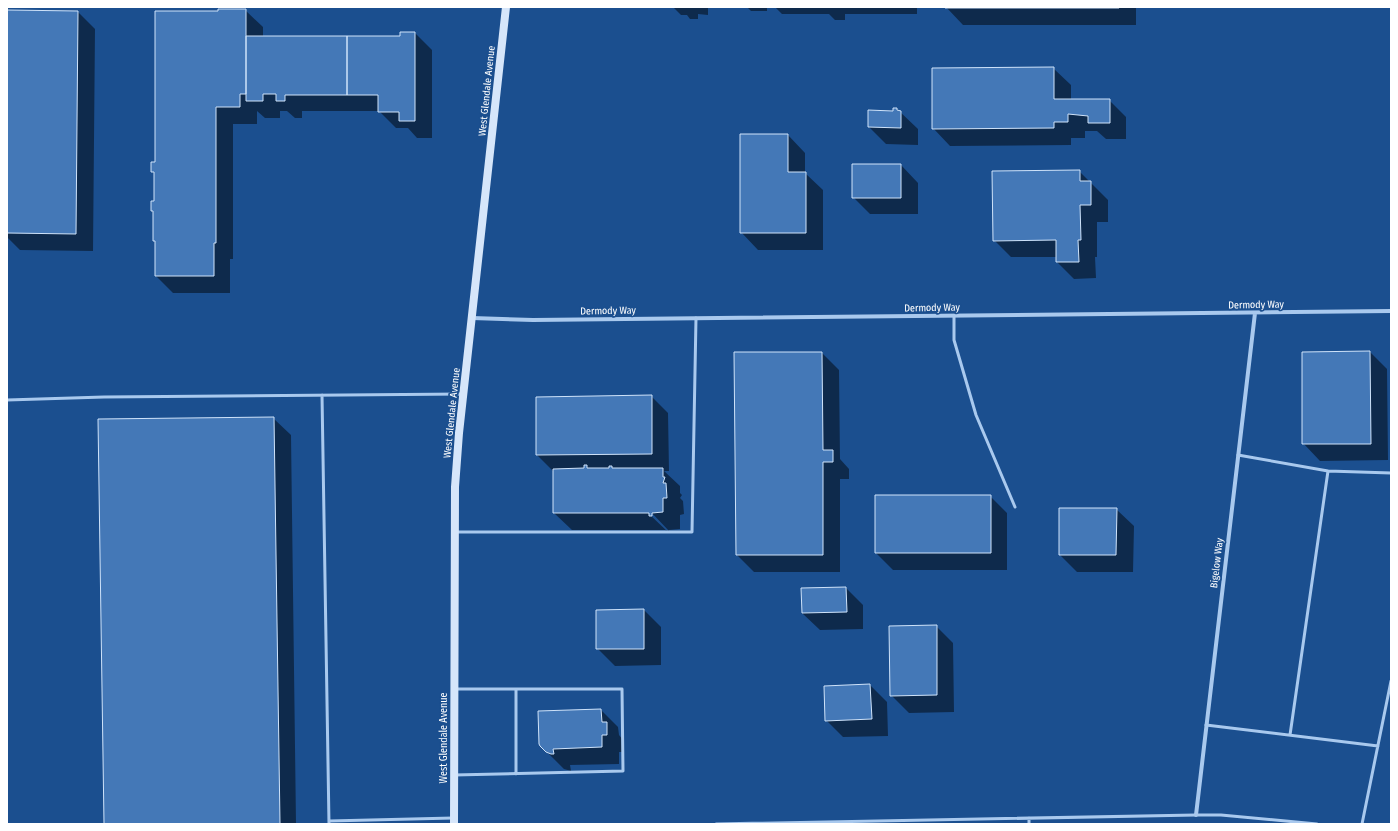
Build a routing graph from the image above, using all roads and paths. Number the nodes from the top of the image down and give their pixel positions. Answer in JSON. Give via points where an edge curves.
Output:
{"nodes":[{"id":1,"x":506,"y":7,"type":"edge"},
{"id":2,"x":1391,"y":311,"type":"edge"},
{"id":3,"x":1255,"y":313,"type":"junction"},
{"id":4,"x":954,"y":316,"type":"junction"},
{"id":5,"x":472,"y":318,"type":"junction"},
{"id":6,"x":696,"y":318,"type":"junction"},
{"id":7,"x":463,"y":394,"type":"junction"},
{"id":8,"x":322,"y":395,"type":"junction"},
{"id":9,"x":7,"y":400,"type":"edge"},
{"id":10,"x":1238,"y":455,"type":"junction"},
{"id":11,"x":1328,"y":471,"type":"junction"},
{"id":12,"x":1391,"y":473,"type":"edge"},
{"id":13,"x":1015,"y":507,"type":"dead end"},
{"id":14,"x":455,"y":532,"type":"junction"},
{"id":15,"x":1391,"y":681,"type":"edge"},
{"id":16,"x":454,"y":689,"type":"junction"},
{"id":17,"x":516,"y":689,"type":"junction"},
{"id":18,"x":1206,"y":725,"type":"junction"},
{"id":19,"x":1290,"y":735,"type":"junction"},
{"id":20,"x":1378,"y":746,"type":"junction"},
{"id":21,"x":516,"y":774,"type":"junction"},
{"id":22,"x":454,"y":775,"type":"junction"},
{"id":23,"x":1196,"y":815,"type":"junction"},
{"id":24,"x":1029,"y":818,"type":"junction"},
{"id":25,"x":454,"y":821,"type":"edge"},
{"id":26,"x":329,"y":822,"type":"edge"},
{"id":27,"x":716,"y":824,"type":"edge"},
{"id":28,"x":1029,"y":824,"type":"edge"},
{"id":29,"x":1317,"y":824,"type":"edge"},
{"id":30,"x":1362,"y":824,"type":"edge"}],
"edges":[{"from":1,"to":5,"type":"main road","name":"West Glendale Avenue"},
{"from":2,"to":3,"type":"street","name":"Dermody Way"},
{"from":3,"to":4,"type":"street","name":"Dermody Way"},
{"from":3,"to":10,"type":"street","name":"Bigelow Way"},
{"from":4,"to":6,"type":"street","name":"Dermody Way"},
{"from":4,"to":13,"type":"lane","via":[[954,340],[976,415]]},
{"from":5,"to":6,"type":"street","name":"Dermody Way"},
{"from":5,"to":7,"type":"main road","name":"West Glendale Avenue"},
{"from":6,"to":14,"type":"lane","via":[[692,532]]},
{"from":7,"to":8,"type":"lane"},
{"from":7,"to":14,"type":"main road","name":"West Glendale Avenue","via":[[455,487]]},
{"from":8,"to":9,"type":"lane"},
{"from":8,"to":26,"type":"lane"},
{"from":10,"to":11,"type":"lane"},
{"from":10,"to":18,"type":"street","name":"Bigelow Way"},
{"from":11,"to":12,"type":"lane"},
{"from":11,"to":19,"type":"lane"},
{"from":14,"to":16,"type":"main road","name":"West Glendale Avenue"},
{"from":15,"to":20,"type":"lane"},
{"from":16,"to":17,"type":"lane"},
{"from":16,"to":22,"type":"main road","name":"West Glendale Avenue"},
{"from":17,"to":21,"type":"lane"},
{"from":17,"to":21,"type":"lane","via":[[622,689],[623,771]]},
{"from":18,"to":19,"type":"lane"},
{"from":18,"to":23,"type":"street","name":"Bigelow Way"},
{"from":19,"to":20,"type":"lane"},
{"from":20,"to":30,"type":"lane"},
{"from":21,"to":22,"type":"lane"},
{"from":22,"to":25,"type":"main road","name":"West Glendale Avenue"},
{"from":23,"to":24,"type":"lane"},
{"from":23,"to":29,"type":"lane"},
{"from":24,"to":27,"type":"lane"},
{"from":24,"to":28,"type":"lane"},
{"from":25,"to":26,"type":"lane"}]}
